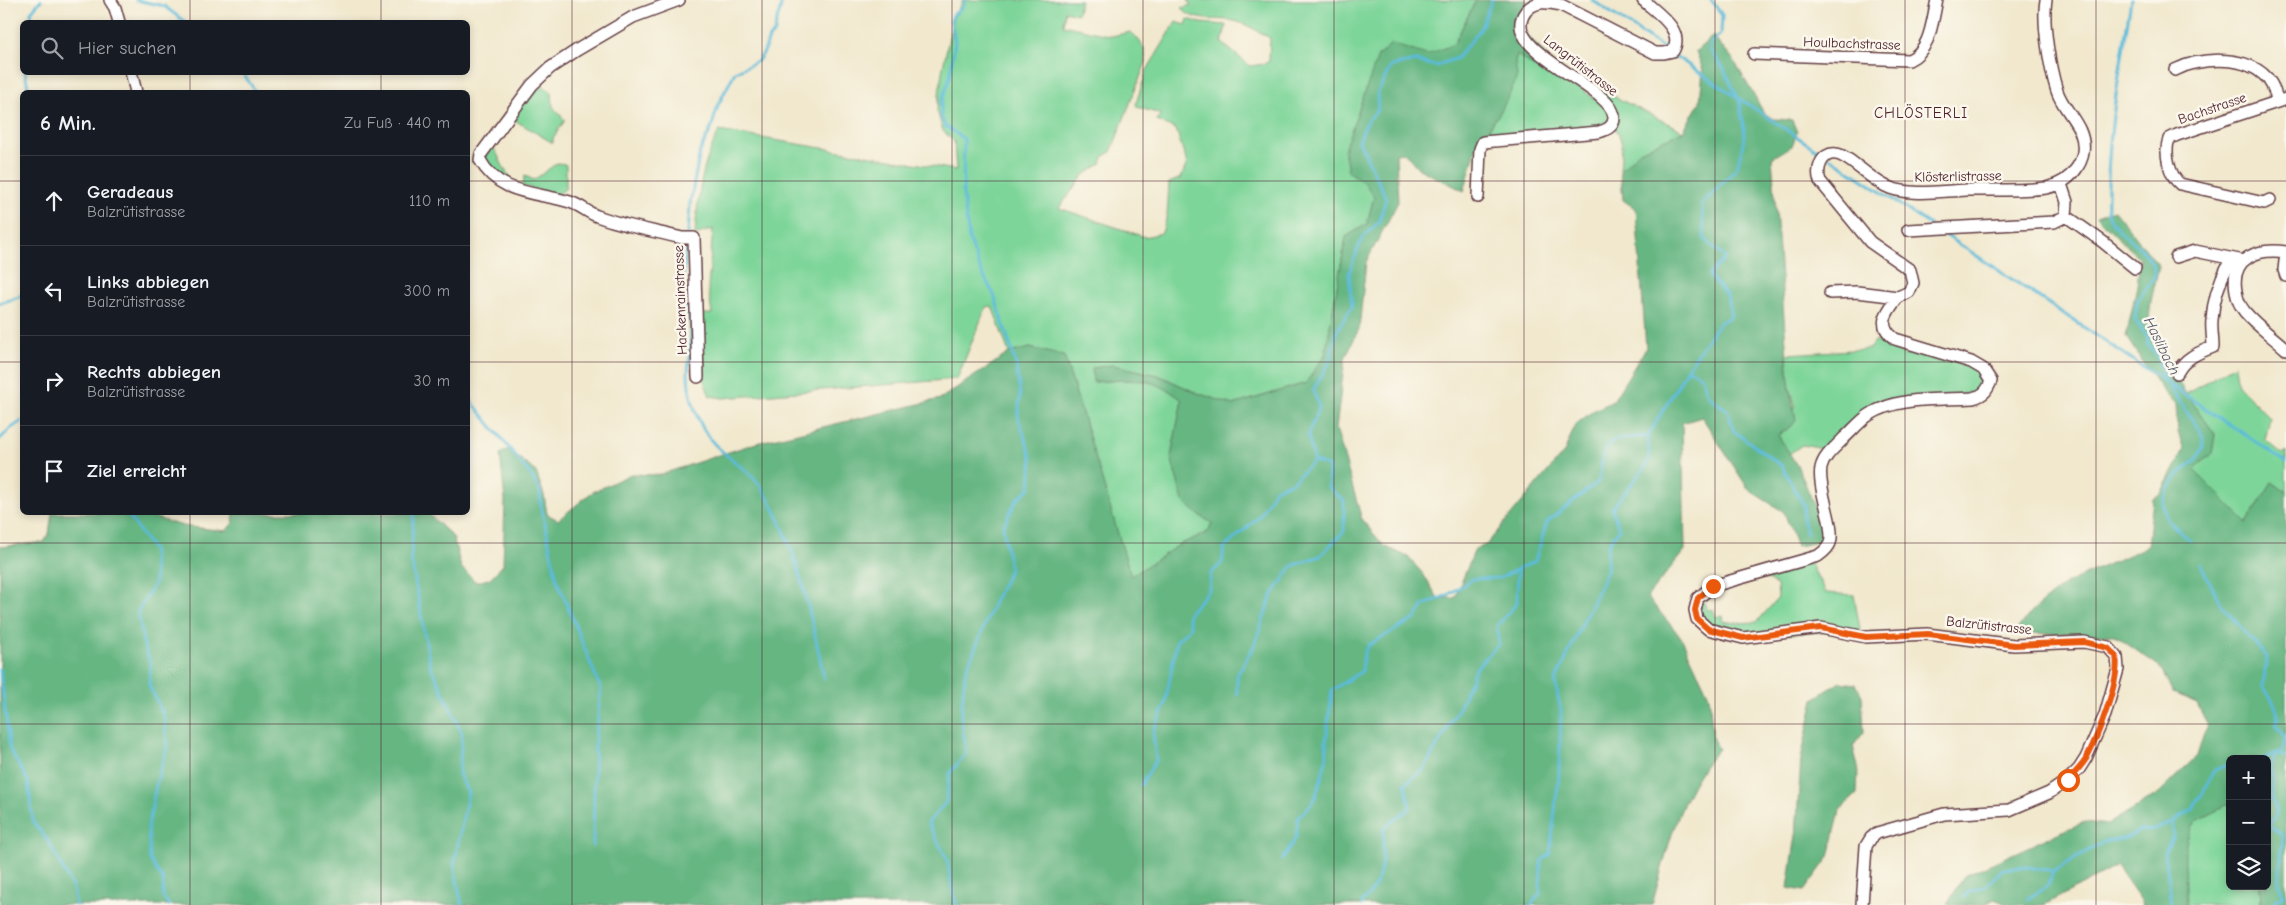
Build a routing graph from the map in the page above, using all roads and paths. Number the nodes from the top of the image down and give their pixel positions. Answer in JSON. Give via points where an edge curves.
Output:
{"nodes":[{"id":1,"x":110,"y":0,"type":"edge"},
{"id":2,"x":678,"y":0,"type":"edge"},
{"id":3,"x":1643,"y":0,"type":"edge"},
{"id":4,"x":1938,"y":0,"type":"edge"},
{"id":5,"x":2046,"y":0,"type":"edge"},
{"id":6,"x":118,"y":20,"type":"edge"},
{"id":7,"x":1754,"y":54,"type":"dead end"},
{"id":8,"x":2175,"y":70,"type":"dead end"},
{"id":9,"x":132,"y":75,"type":"edge"},
{"id":10,"x":136,"y":90,"type":"edge"},
{"id":11,"x":2282,"y":100,"type":"edge"},
{"id":12,"x":2061,"y":184,"type":"junction"},
{"id":13,"x":1478,"y":197,"type":"dead end"},
{"id":14,"x":2270,"y":200,"type":"dead end"},
{"id":15,"x":2066,"y":216,"type":"junction"},
{"id":16,"x":1908,"y":230,"type":"dead end"},
{"id":17,"x":2286,"y":252,"type":"edge"},
{"id":18,"x":2176,"y":257,"type":"dead end"},
{"id":19,"x":2243,"y":261,"type":"junction"},
{"id":20,"x":2135,"y":268,"type":"dead end"},
{"id":21,"x":2286,"y":276,"type":"edge"},
{"id":22,"x":1830,"y":293,"type":"dead end"},
{"id":23,"x":1898,"y":297,"type":"junction"},
{"id":24,"x":2286,"y":349,"type":"edge"},
{"id":25,"x":2177,"y":373,"type":"dead end"},
{"id":26,"x":698,"y":377,"type":"dead end"},
{"id":27,"x":1862,"y":905,"type":"edge"}],
"edges":[{"from":1,"to":6,"type":"street"},
{"from":2,"to":26,"type":"street","name":"Hackenrainstrasse","via":[[633,18],[550,68],[532,85],[481,154],[480,160],[500,183],[525,194],[572,202],[594,215],[615,222],[694,238]]},
{"from":3,"to":13,"type":"street","name":"Langrütistrasse","via":[[1673,29],[1676,44],[1672,51],[1655,53],[1561,5],[1538,3],[1524,13],[1521,31],[1526,39],[1566,75],[1607,101],[1614,110],[1614,121],[1608,130],[1599,132],[1483,142]]},
{"from":4,"to":7,"type":"street","name":"Houlbachstrasse","via":[[1927,42],[1922,51],[1909,60]]},
{"from":5,"to":12,"type":"street","via":[[2046,28],[2058,93],[2078,127],[2083,144],[2078,168]]},
{"from":8,"to":11,"type":"street","via":[[2216,61],[2250,67],[2263,74]]},
{"from":9,"to":10,"type":"street"},
{"from":11,"to":14,"type":"street","name":"Bachstrasse","via":[[2177,135],[2167,144],[2172,172],[2180,184],[2264,203]]},
{"from":12,"to":15,"type":"street","via":[[2067,202]]},
{"from":12,"to":23,"type":"street","name":"Klösterlistrasse","via":[[2028,189],[1904,191],[1874,180],[1839,155],[1826,156],[1818,170],[1820,182],[1870,242],[1912,273],[1914,282],[1911,289]]},
{"from":15,"to":16,"type":"street","via":[[2054,222]]},
{"from":15,"to":20,"type":"street"},
{"from":17,"to":19,"type":"street","via":[[2258,252]]},
{"from":17,"to":21,"type":"street"},
{"from":18,"to":19,"type":"street","via":[[2195,251]]},
{"from":19,"to":24,"type":"street","via":[[2237,267],[2234,282],[2237,300],[2245,312]]},
{"from":19,"to":25,"type":"street","via":[[2229,264],[2224,272],[2211,322],[2213,347],[2191,356]]},
{"from":22,"to":23,"type":"street","via":[[1856,292]]},
{"from":23,"to":27,"type":"street","name":"Balzrütistrasse","via":[[1884,319],[1888,333],[1896,339],[1971,362],[1983,369],[1991,381],[1987,390],[1983,396],[1974,398],[1909,402],[1886,407],[1868,416],[1827,455],[1821,466],[1824,504],[1831,530],[1831,542],[1826,550],[1818,556],[1713,586],[1698,598],[1697,619],[1708,629],[1743,638],[1821,628],[1866,637],[1928,634],[2014,645],[2084,642],[2114,652],[2118,669],[2105,715],[2079,770],[2049,793],[2009,810],[1944,814],[1870,838],[1866,846]]}]}
